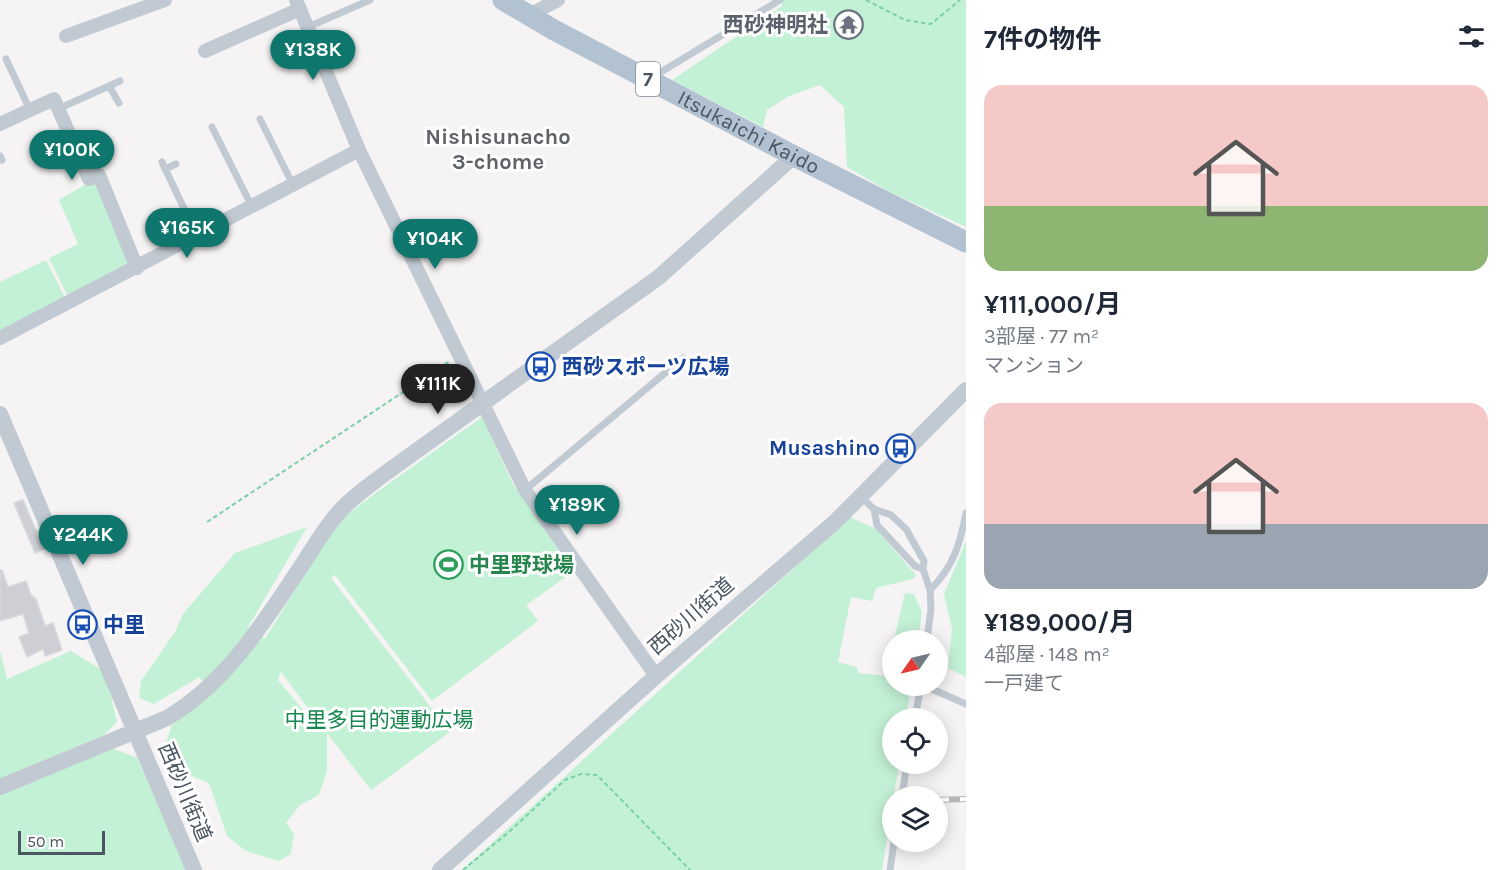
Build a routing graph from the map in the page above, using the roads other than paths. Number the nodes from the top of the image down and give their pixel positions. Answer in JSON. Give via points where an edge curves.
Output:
{"nodes":[{"id":1,"x":165,"y":0,"type":"edge"},
{"id":2,"x":370,"y":0,"type":"edge"},
{"id":3,"x":503,"y":0,"type":"edge"},
{"id":4,"x":558,"y":0,"type":"edge"},
{"id":5,"x":780,"y":0,"type":"edge"},
{"id":6,"x":298,"y":4,"type":"edge"},
{"id":7,"x":529,"y":15,"type":"junction"},
{"id":8,"x":308,"y":27,"type":"junction"},
{"id":9,"x":66,"y":36,"type":"dead end"},
{"id":10,"x":205,"y":51,"type":"dead end"},
{"id":11,"x":6,"y":59,"type":"dead end"},
{"id":12,"x":648,"y":79,"type":"junction"},
{"id":13,"x":120,"y":81,"type":"dead end"},
{"id":14,"x":110,"y":86,"type":"junction"},
{"id":15,"x":119,"y":102,"type":"dead end"},
{"id":16,"x":30,"y":110,"type":"junction"},
{"id":17,"x":58,"y":110,"type":"junction"},
{"id":18,"x":260,"y":119,"type":"dead end"},
{"id":19,"x":0,"y":124,"type":"edge"},
{"id":20,"x":212,"y":127,"type":"dead end"},
{"id":21,"x":359,"y":150,"type":"junction"},
{"id":22,"x":794,"y":156,"type":"junction"},
{"id":23,"x":176,"y":164,"type":"dead end"},
{"id":24,"x":293,"y":185,"type":"junction"},
{"id":25,"x":252,"y":207,"type":"junction"},
{"id":26,"x":197,"y":236,"type":"junction"},
{"id":27,"x":966,"y":243,"type":"edge"},
{"id":28,"x":137,"y":268,"type":"junction"},
{"id":29,"x":0,"y":338,"type":"edge"},
{"id":30,"x":683,"y":358,"type":"dead end"},
{"id":31,"x":966,"y":390,"type":"edge"},
{"id":32,"x":483,"y":404,"type":"junction"},
{"id":33,"x":0,"y":414,"type":"edge"},
{"id":34,"x":525,"y":490,"type":"junction"},
{"id":35,"x":861,"y":496,"type":"junction"},
{"id":36,"x":874,"y":509,"type":"junction"},
{"id":37,"x":966,"y":513,"type":"edge"},
{"id":38,"x":923,"y":569,"type":"junction"},
{"id":39,"x":930,"y":590,"type":"junction"},
{"id":40,"x":928,"y":630,"type":"edge"},
{"id":41,"x":656,"y":676,"type":"junction"},
{"id":42,"x":947,"y":696,"type":"edge"},
{"id":43,"x":966,"y":704,"type":"edge"},
{"id":44,"x":135,"y":731,"type":"junction"},
{"id":45,"x":0,"y":787,"type":"edge"},
{"id":46,"x":893,"y":852,"type":"edge"},
{"id":47,"x":194,"y":870,"type":"edge"},
{"id":48,"x":440,"y":870,"type":"edge"},
{"id":49,"x":890,"y":870,"type":"edge"}],
"edges":[{"from":1,"to":9,"type":"street"},
{"from":2,"to":8,"type":"lane"},
{"from":3,"to":7,"type":"main road","name":"Itsukaichi Kaido","number":"7"},
{"from":4,"to":7,"type":"street"},
{"from":5,"to":12,"type":"lane"},
{"from":6,"to":8,"type":"street"},
{"from":6,"to":10,"type":"street","via":[[223,37]]},
{"from":7,"to":12,"type":"main road","name":"Itsukaichi Kaido","number":"7"},
{"from":8,"to":21,"type":"street"},
{"from":11,"to":16,"type":"lane"},
{"from":12,"to":22,"type":"main road","name":"Itsukaichi Kaido","number":"7"},
{"from":13,"to":14,"type":"lane"},
{"from":14,"to":15,"type":"lane"},
{"from":14,"to":17,"type":"lane"},
{"from":16,"to":17,"type":"street","via":[[54,99]]},
{"from":16,"to":19,"type":"street"},
{"from":17,"to":28,"type":"street","via":[[89,179],[99,175]]},
{"from":18,"to":24,"type":"lane"},
{"from":20,"to":25,"type":"lane"},
{"from":21,"to":24,"type":"street"},
{"from":21,"to":32,"type":"street"},
{"from":22,"to":27,"type":"main road","name":"Itsukaichi Kaido","number":"7"},
{"from":22,"to":32,"type":"street","via":[[659,277]]},
{"from":23,"to":26,"type":"lane","via":[[164,165]]},
{"from":24,"to":25,"type":"street"},
{"from":25,"to":26,"type":"street"},
{"from":26,"to":28,"type":"street"},
{"from":28,"to":29,"type":"street"},
{"from":30,"to":34,"type":"lane"},
{"from":31,"to":35,"type":"street","name":"西砂川街道"},
{"from":32,"to":34,"type":"street"},
{"from":32,"to":44,"type":"street","via":[[351,501],[327,527],[253,637],[215,682],[190,704]]},
{"from":33,"to":44,"type":"street","name":"西砂川街道"},
{"from":34,"to":41,"type":"street"},
{"from":35,"to":36,"type":"lane"},
{"from":35,"to":41,"type":"street","name":"西砂川街道"},
{"from":36,"to":38,"type":"lane","via":[[877,525],[915,566]]},
{"from":36,"to":38,"type":"lane","via":[[891,515],[906,529],[924,561]]},
{"from":37,"to":39,"type":"lane","via":[[953,559]]},
{"from":38,"to":39,"type":"lane"},
{"from":39,"to":40,"type":"lane"},
{"from":41,"to":48,"type":"street","name":"西砂川街道"},
{"from":42,"to":43,"type":"lane"},
{"from":44,"to":45,"type":"street"},
{"from":44,"to":47,"type":"street","name":"西砂川街道"},
{"from":46,"to":49,"type":"lane"}]}
